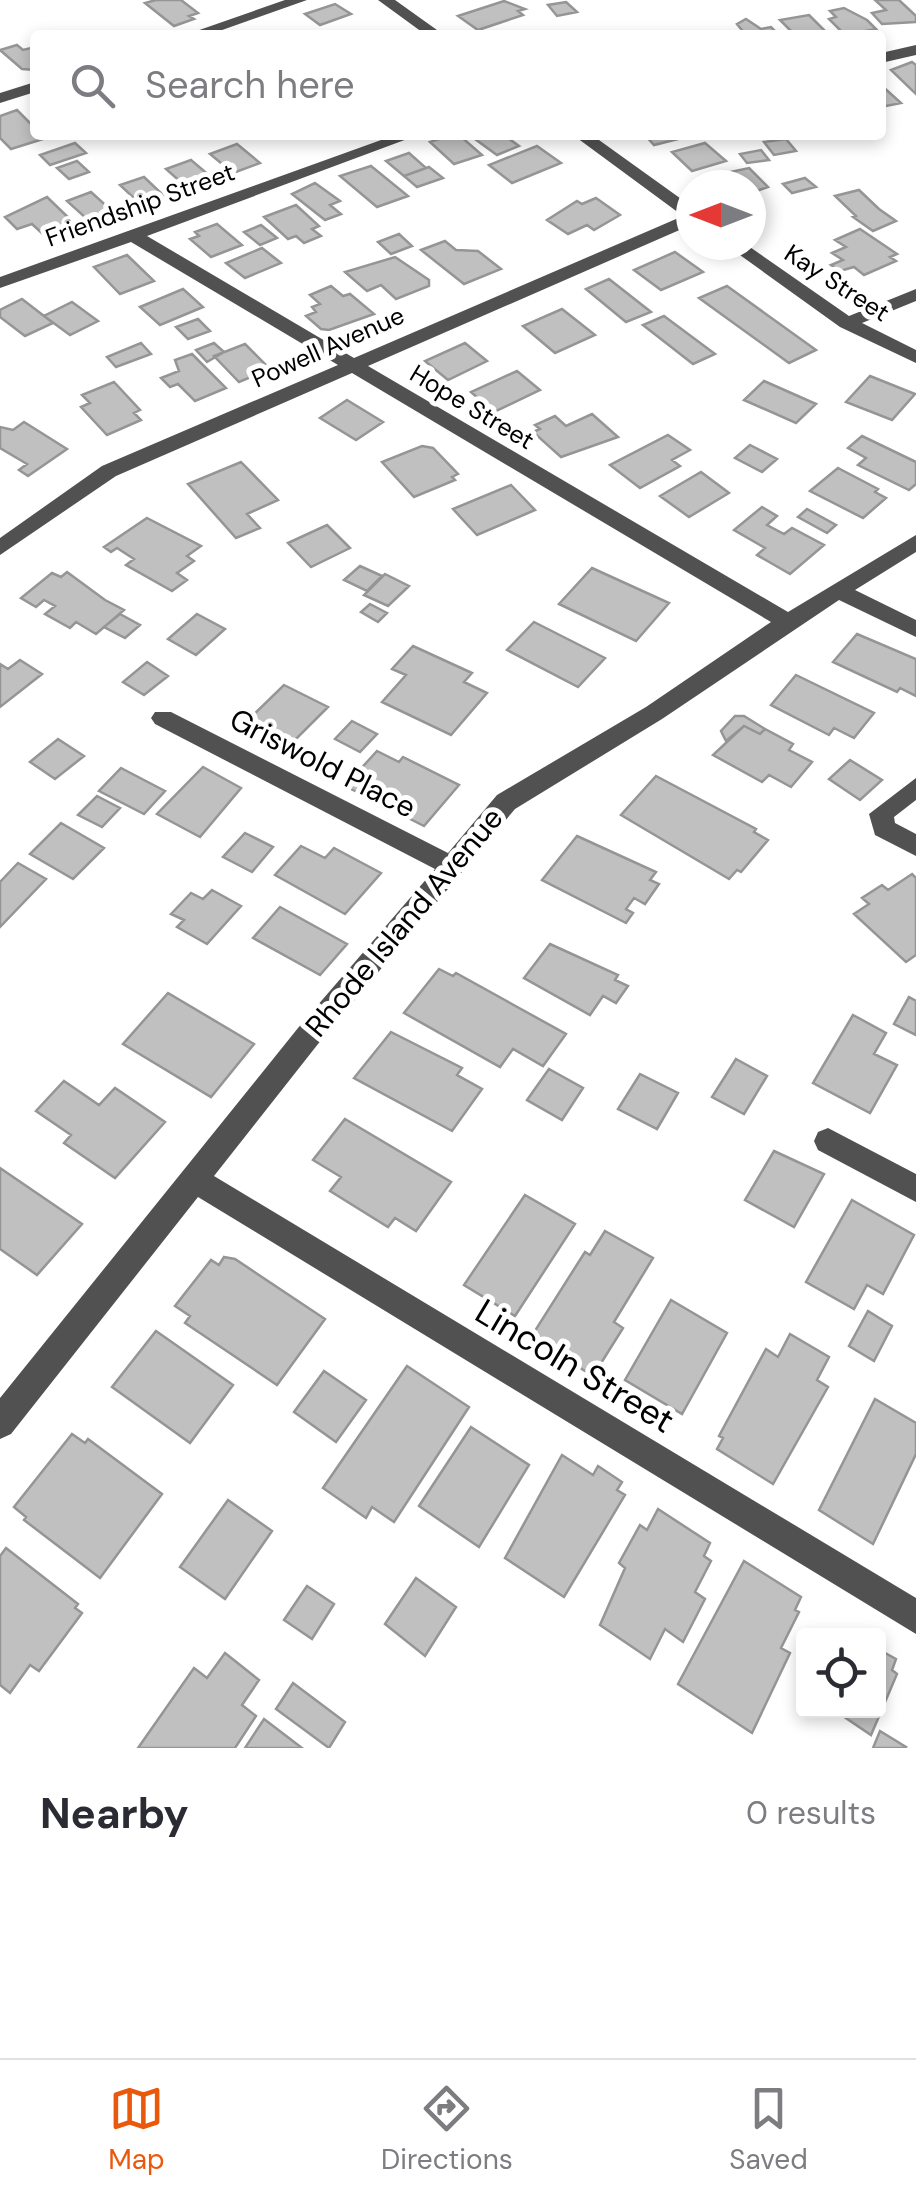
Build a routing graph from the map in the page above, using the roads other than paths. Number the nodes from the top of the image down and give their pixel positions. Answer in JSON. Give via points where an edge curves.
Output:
{"nodes":[{"id":1,"x":300,"y":0,"type":"edge"},
{"id":2,"x":385,"y":0,"type":"edge"},
{"id":3,"x":208,"y":30,"type":"edge"},
{"id":4,"x":429,"y":30,"type":"edge"},
{"id":5,"x":916,"y":50,"type":"edge"},
{"id":6,"x":886,"y":57,"type":"edge"},
{"id":7,"x":30,"y":88,"type":"edge"},
{"id":8,"x":0,"y":98,"type":"edge"},
{"id":9,"x":396,"y":140,"type":"edge"},
{"id":10,"x":588,"y":140,"type":"edge"},
{"id":11,"x":676,"y":206,"type":"edge"},
{"id":12,"x":676,"y":223,"type":"edge"},
{"id":13,"x":131,"y":234,"type":"junction"},
{"id":14,"x":756,"y":260,"type":"edge"},
{"id":15,"x":0,"y":283,"type":"edge"},
{"id":16,"x":916,"y":294,"type":"edge"},
{"id":17,"x":847,"y":324,"type":"junction"},
{"id":18,"x":916,"y":357,"type":"edge"},
{"id":19,"x":349,"y":364,"type":"junction"},
{"id":20,"x":916,"y":542,"type":"edge"},
{"id":21,"x":0,"y":548,"type":"edge"},
{"id":22,"x":838,"y":591,"type":"junction"},
{"id":23,"x":788,"y":622,"type":"junction"},
{"id":24,"x":916,"y":628,"type":"edge"},
{"id":25,"x":164,"y":718,"type":"dead end"},
{"id":26,"x":916,"y":787,"type":"edge"},
{"id":27,"x":916,"y":846,"type":"edge"},
{"id":28,"x":452,"y":866,"type":"junction"},
{"id":29,"x":828,"y":1141,"type":"dead end"},
{"id":30,"x":196,"y":1180,"type":"junction"},
{"id":31,"x":916,"y":1189,"type":"edge"},
{"id":32,"x":0,"y":1423,"type":"edge"},
{"id":33,"x":916,"y":1617,"type":"edge"}],
"edges":[{"from":1,"to":3,"type":"street"},
{"from":2,"to":4,"type":"street"},
{"from":5,"to":6,"type":"street"},
{"from":7,"to":8,"type":"street"},
{"from":9,"to":13,"type":"street","name":"Friendship Street"},
{"from":10,"to":11,"type":"street"},
{"from":12,"to":19,"type":"street","name":"Powell Avenue"},
{"from":13,"to":15,"type":"street","name":"Friendship Street"},
{"from":13,"to":19,"type":"street","name":"Hope Street"},
{"from":14,"to":17,"type":"street","name":"Kay Street"},
{"from":16,"to":17,"type":"street"},
{"from":17,"to":18,"type":"street","name":"Kay Street"},
{"from":19,"to":21,"type":"street","name":"Powell Avenue","via":[[108,471]]},
{"from":19,"to":23,"type":"street","name":"Hope Street"},
{"from":20,"to":22,"type":"street","name":"Rhode Island Avenue"},
{"from":22,"to":23,"type":"street","name":"Rhode Island Avenue"},
{"from":22,"to":24,"type":"street"},
{"from":23,"to":28,"type":"street","name":"Rhode Island Avenue","via":[[654,714],[506,802]]},
{"from":25,"to":28,"type":"street","name":"Griswold Place"},
{"from":26,"to":27,"type":"street","via":[[882,814],[884,828]]},
{"from":28,"to":30,"type":"street","name":"Rhode Island Avenue"},
{"from":29,"to":31,"type":"street"},
{"from":30,"to":32,"type":"street","name":"Rhode Island Avenue"},
{"from":30,"to":33,"type":"street","name":"Lincoln Street"}]}
